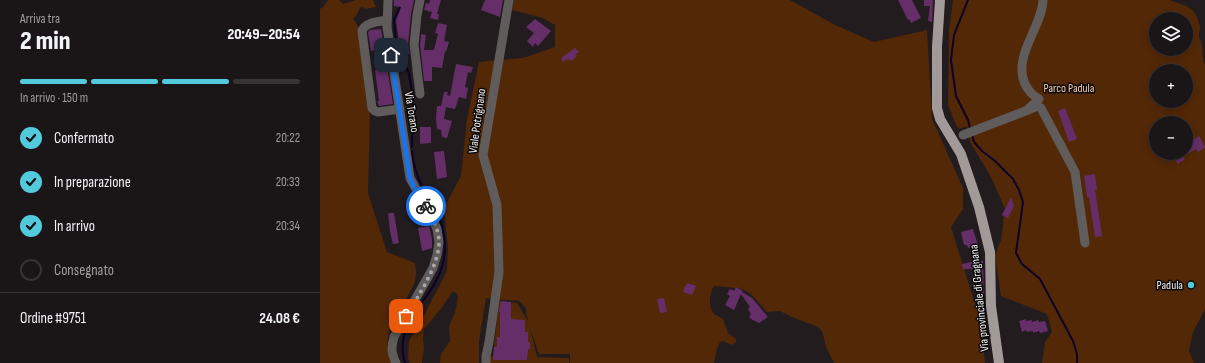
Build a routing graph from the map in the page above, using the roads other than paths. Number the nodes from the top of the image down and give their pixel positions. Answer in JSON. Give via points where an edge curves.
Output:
{"nodes":[{"id":1,"x":388,"y":0,"type":"edge"},
{"id":2,"x":420,"y":0,"type":"edge"},
{"id":3,"x":509,"y":0,"type":"edge"},
{"id":4,"x":940,"y":0,"type":"edge"},
{"id":5,"x":1043,"y":0,"type":"edge"},
{"id":6,"x":387,"y":20,"type":"junction"},
{"id":7,"x":420,"y":94,"type":"dead end"},
{"id":8,"x":400,"y":109,"type":"junction"},
{"id":9,"x":1026,"y":111,"type":"junction"},
{"id":10,"x":963,"y":135,"type":"dead end"},
{"id":11,"x":1085,"y":243,"type":"dead end"},
{"id":12,"x":396,"y":363,"type":"edge"},
{"id":13,"x":486,"y":363,"type":"edge"},
{"id":14,"x":1000,"y":363,"type":"edge"}],
"edges":[{"from":1,"to":6,"type":"street","name":"Via Torano"},
{"from":2,"to":7,"type":"street","via":[[414,45]]},
{"from":3,"to":13,"type":"street","name":"Viale Potrignano","via":[[483,155],[497,205],[499,272]]},
{"from":4,"to":14,"type":"main road","name":"Via provinciale di Gragnana","via":[[936,47],[937,108],[940,119],[961,154],[979,206],[990,252],[991,306]]},
{"from":5,"to":9,"type":"street","via":[[1023,64],[1024,82],[1032,95],[1039,99]]},
{"from":6,"to":8,"type":"street","name":"Via Torano"},
{"from":6,"to":8,"type":"street","via":[[368,24],[362,31],[372,108],[378,112]]},
{"from":8,"to":12,"type":"street","name":"Via Torano","via":[[410,178],[433,220],[439,242],[433,268],[394,336],[391,346]]},
{"from":9,"to":10,"type":"street"},
{"from":9,"to":11,"type":"street","via":[[1037,106],[1041,108],[1075,172]]}]}
